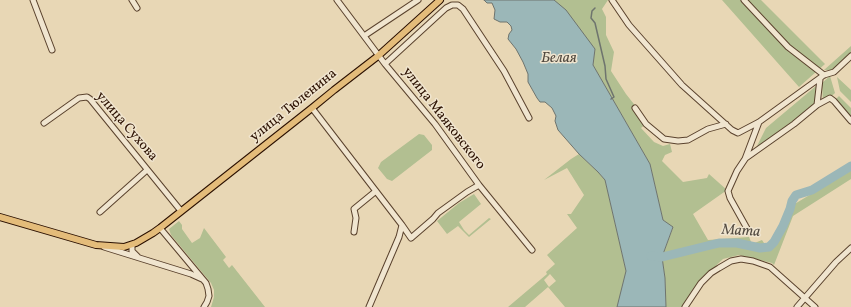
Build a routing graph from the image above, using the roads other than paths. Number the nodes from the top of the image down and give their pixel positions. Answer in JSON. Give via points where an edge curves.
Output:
{"nodes":[{"id":1,"x":33,"y":0,"type":"edge"},
{"id":2,"x":132,"y":0,"type":"edge"},
{"id":3,"x":337,"y":0,"type":"edge"},
{"id":4,"x":418,"y":0,"type":"edge"},
{"id":5,"x":440,"y":0,"type":"edge"},
{"id":6,"x":612,"y":0,"type":"edge"},
{"id":7,"x":744,"y":0,"type":"edge"},
{"id":8,"x":137,"y":8,"type":"dead end"},
{"id":9,"x":364,"y":36,"type":"junction"},
{"id":10,"x":52,"y":50,"type":"dead end"},
{"id":11,"x":378,"y":56,"type":"junction"},
{"id":12,"x":851,"y":56,"type":"edge"},
{"id":13,"x":385,"y":64,"type":"junction"},
{"id":14,"x":822,"y":77,"type":"junction"},
{"id":15,"x":817,"y":105,"type":"junction"},
{"id":16,"x":312,"y":108,"type":"junction"},
{"id":17,"x":635,"y":108,"type":"dead end"},
{"id":18,"x":529,"y":118,"type":"dead end"},
{"id":19,"x":851,"y":121,"type":"edge"},
{"id":20,"x":759,"y":122,"type":"junction"},
{"id":21,"x":44,"y":123,"type":"dead end"},
{"id":22,"x":726,"y":124,"type":"junction"},
{"id":23,"x":745,"y":158,"type":"junction"},
{"id":24,"x":148,"y":170,"type":"junction"},
{"id":25,"x":478,"y":185,"type":"junction"},
{"id":26,"x":376,"y":191,"type":"junction"},
{"id":27,"x":181,"y":211,"type":"junction"},
{"id":28,"x":100,"y":212,"type":"dead end"},
{"id":29,"x":0,"y":217,"type":"edge"},
{"id":30,"x":402,"y":225,"type":"junction"},
{"id":31,"x":160,"y":228,"type":"junction"},
{"id":32,"x":354,"y":232,"type":"dead end"},
{"id":33,"x":749,"y":232,"type":"dead end"},
{"id":34,"x":96,"y":244,"type":"junction"},
{"id":35,"x":132,"y":245,"type":"junction"},
{"id":36,"x":851,"y":248,"type":"edge"},
{"id":37,"x":532,"y":250,"type":"dead end"},
{"id":38,"x":141,"y":259,"type":"junction"},
{"id":39,"x":202,"y":279,"type":"junction"},
{"id":40,"x":804,"y":298,"type":"junction"},
{"id":41,"x":204,"y":307,"type":"edge"},
{"id":42,"x":369,"y":307,"type":"edge"},
{"id":43,"x":685,"y":307,"type":"edge"},
{"id":44,"x":797,"y":307,"type":"edge"},
{"id":45,"x":815,"y":307,"type":"edge"}],
"edges":[{"from":1,"to":10,"type":"street"},
{"from":2,"to":8,"type":"street"},
{"from":3,"to":9,"type":"street","name":"улица Маяковского"},
{"from":4,"to":9,"type":"street"},
{"from":5,"to":11,"type":"main road","name":"улица Тюленина"},
{"from":6,"to":22,"type":"street","via":[[629,25],[682,85]]},
{"from":7,"to":14,"type":"street"},
{"from":9,"to":11,"type":"street","name":"улица Маяковского"},
{"from":11,"to":13,"type":"street","name":"улица Маяковского"},
{"from":11,"to":16,"type":"main road","name":"улица Тюленина"},
{"from":12,"to":14,"type":"street","via":[[834,72]]},
{"from":13,"to":18,"type":"street","via":[[446,8],[458,5],[504,71]]},
{"from":13,"to":25,"type":"street","name":"улица Маяковского","via":[[435,124]]},
{"from":14,"to":15,"type":"street"},
{"from":14,"to":20,"type":"street"},
{"from":15,"to":19,"type":"street","via":[[830,98]]},
{"from":15,"to":23,"type":"street"},
{"from":16,"to":26,"type":"street"},
{"from":16,"to":27,"type":"main road","name":"улица Тюленина"},
{"from":17,"to":22,"type":"street","via":[[646,124],[664,139],[688,140],[708,129]]},
{"from":20,"to":22,"type":"street","via":[[738,133]]},
{"from":20,"to":23,"type":"street"},
{"from":21,"to":24,"type":"street","name":"улица Сухова","via":[[79,98],[86,97]]},
{"from":23,"to":33,"type":"street","via":[[728,191]]},
{"from":24,"to":27,"type":"street","name":"улица Сухова"},
{"from":24,"to":28,"type":"street"},
{"from":25,"to":30,"type":"street","via":[[438,213],[411,238]]},
{"from":25,"to":37,"type":"street","name":"улица Маяковского"},
{"from":26,"to":30,"type":"street"},
{"from":26,"to":32,"type":"street","via":[[354,208]]},
{"from":27,"to":31,"type":"main road","name":"улица Тюленина"},
{"from":29,"to":34,"type":"main road","name":"улица Тюленина"},
{"from":30,"to":42,"type":"street"},
{"from":31,"to":35,"type":"main road","name":"улица Тюленина"},
{"from":31,"to":39,"type":"street"},
{"from":34,"to":35,"type":"main road","name":"улица Тюленина","via":[[116,247]]},
{"from":34,"to":38,"type":"street","name":"улица Тюленина"},
{"from":35,"to":38,"type":"street","via":[[132,251]]},
{"from":36,"to":40,"type":"street"},
{"from":38,"to":39,"type":"street","name":"улица Тюленина"},
{"from":39,"to":41,"type":"street","via":[[208,291]]},
{"from":40,"to":43,"type":"street","via":[[770,267],[741,259],[731,261],[711,273]]},
{"from":40,"to":44,"type":"street"},
{"from":40,"to":45,"type":"street"}]}
